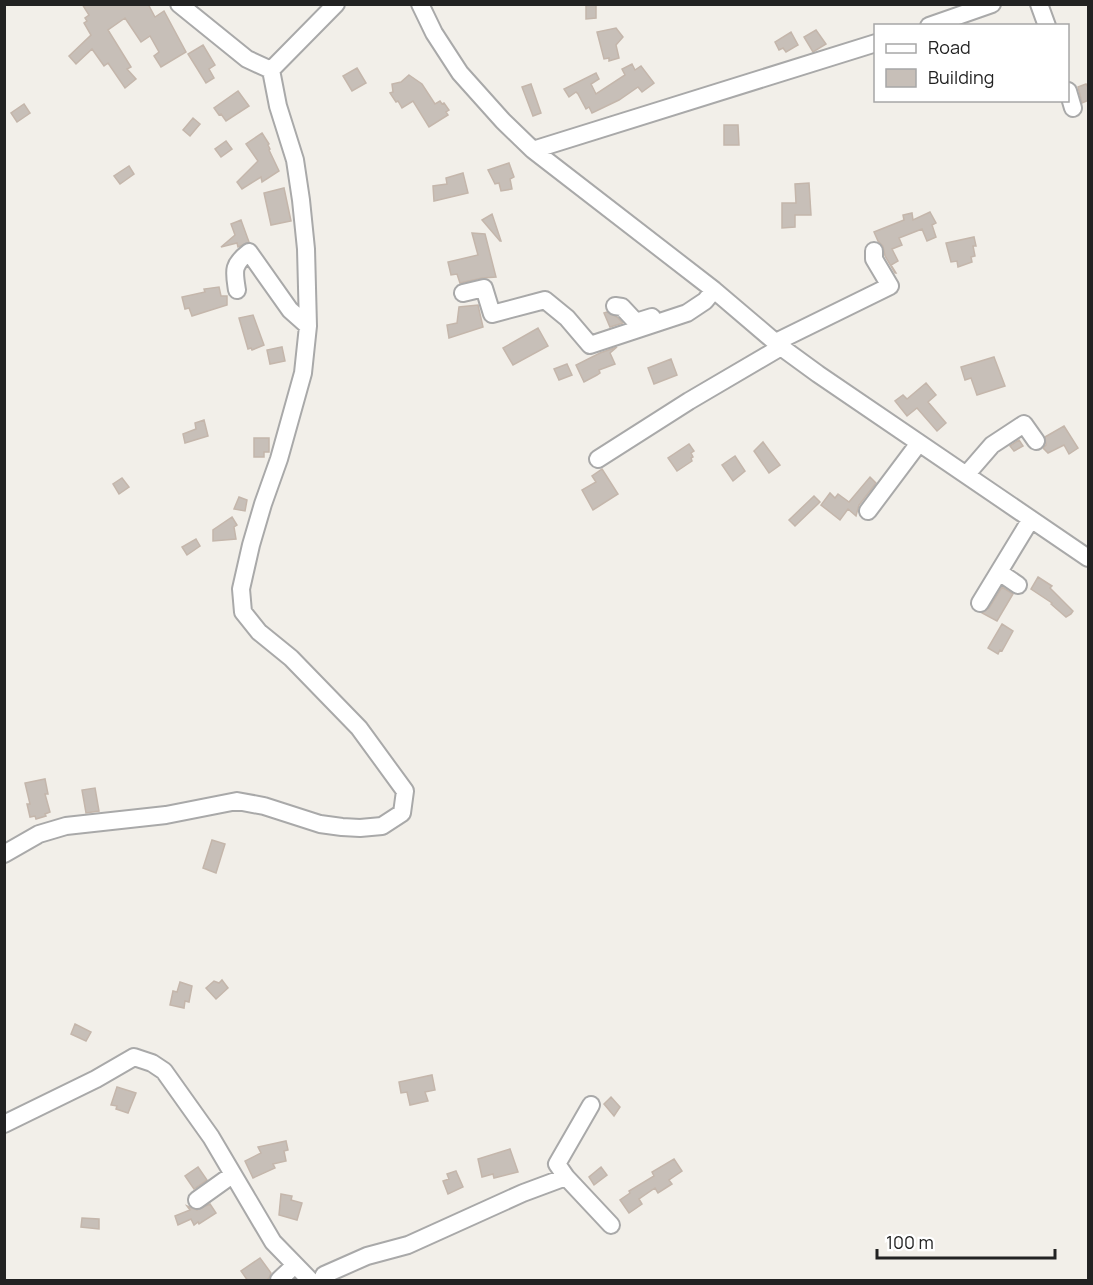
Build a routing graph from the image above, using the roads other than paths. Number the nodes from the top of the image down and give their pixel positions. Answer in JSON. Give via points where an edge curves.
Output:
{"nodes":[{"id":1,"x":179,"y":4,"type":"edge"},
{"id":2,"x":336,"y":4,"type":"edge"},
{"id":3,"x":420,"y":4,"type":"edge"},
{"id":4,"x":992,"y":4,"type":"edge"},
{"id":5,"x":1039,"y":4,"type":"edge"},
{"id":6,"x":935,"y":24,"type":"edge"},
{"id":7,"x":1046,"y":24,"type":"edge"},
{"id":8,"x":874,"y":45,"type":"edge"},
{"id":9,"x":272,"y":70,"type":"junction"},
{"id":10,"x":1069,"y":94,"type":"edge"},
{"id":11,"x":1073,"y":108,"type":"dead end"},
{"id":12,"x":533,"y":150,"type":"junction"},
{"id":13,"x":874,"y":251,"type":"dead end"},
{"id":14,"x":237,"y":290,"type":"dead end"},
{"id":15,"x":463,"y":293,"type":"dead end"},
{"id":16,"x":709,"y":296,"type":"junction"},
{"id":17,"x":615,"y":306,"type":"dead end"},
{"id":18,"x":308,"y":326,"type":"junction"},
{"id":19,"x":778,"y":345,"type":"junction"},
{"id":20,"x":1036,"y":441,"type":"dead end"},
{"id":21,"x":919,"y":443,"type":"junction"},
{"id":22,"x":598,"y":459,"type":"dead end"},
{"id":23,"x":966,"y":475,"type":"junction"},
{"id":24,"x":868,"y":511,"type":"dead end"},
{"id":25,"x":1031,"y":519,"type":"junction"},
{"id":26,"x":1089,"y":558,"type":"edge"},
{"id":27,"x":999,"y":572,"type":"junction"},
{"id":28,"x":1018,"y":585,"type":"dead end"},
{"id":29,"x":980,"y":603,"type":"dead end"},
{"id":30,"x":4,"y":854,"type":"edge"},
{"id":31,"x":591,"y":1105,"type":"dead end"},
{"id":32,"x":4,"y":1124,"type":"edge"},
{"id":33,"x":232,"y":1175,"type":"junction"},
{"id":34,"x":566,"y":1177,"type":"junction"},
{"id":35,"x":197,"y":1200,"type":"dead end"},
{"id":36,"x":611,"y":1225,"type":"dead end"},
{"id":37,"x":295,"y":1265,"type":"junction"},
{"id":38,"x":279,"y":1281,"type":"edge"},
{"id":39,"x":310,"y":1281,"type":"edge"},
{"id":40,"x":322,"y":1281,"type":"edge"}],
"edges":[{"from":1,"to":9,"type":"street","via":[[247,59]]},
{"from":2,"to":9,"type":"street"},
{"from":3,"to":12,"type":"street","via":[[460,73]]},
{"from":4,"to":6,"type":"street"},
{"from":5,"to":7,"type":"street"},
{"from":8,"to":12,"type":"street"},
{"from":9,"to":18,"type":"street","via":[[302,200]]},
{"from":10,"to":11,"type":"street"},
{"from":12,"to":16,"type":"street"},
{"from":13,"to":19,"type":"street","via":[[874,259],[890,286]]},
{"from":14,"to":18,"type":"street","via":[[234,270],[249,252],[290,310]]},
{"from":15,"to":16,"type":"street","via":[[484,288],[492,314],[545,300],[590,345],[687,313]]},
{"from":16,"to":17,"type":"street","via":[[636,322],[622,307]]},
{"from":16,"to":19,"type":"street"},
{"from":18,"to":30,"type":"street","via":[[303,373],[251,545],[241,589],[243,612],[359,728],[405,791],[402,813],[382,825],[342,827],[237,801],[166,815],[66,826],[39,834]]},
{"from":19,"to":21,"type":"street"},
{"from":19,"to":22,"type":"street"},
{"from":20,"to":23,"type":"street","via":[[1024,424],[992,445]]},
{"from":21,"to":23,"type":"street"},
{"from":21,"to":24,"type":"street"},
{"from":23,"to":25,"type":"street"},
{"from":25,"to":26,"type":"street"},
{"from":25,"to":27,"type":"street"},
{"from":27,"to":28,"type":"street"},
{"from":27,"to":29,"type":"street"},
{"from":31,"to":34,"type":"street","via":[[557,1164]]},
{"from":32,"to":33,"type":"street","via":[[135,1057],[164,1071],[211,1137]]},
{"from":33,"to":35,"type":"street"},
{"from":33,"to":37,"type":"street","via":[[273,1242]]},
{"from":34,"to":36,"type":"street"},
{"from":34,"to":40,"type":"street","via":[[408,1245],[367,1256],[324,1275]]},
{"from":37,"to":38,"type":"street"},
{"from":37,"to":39,"type":"street"}]}
